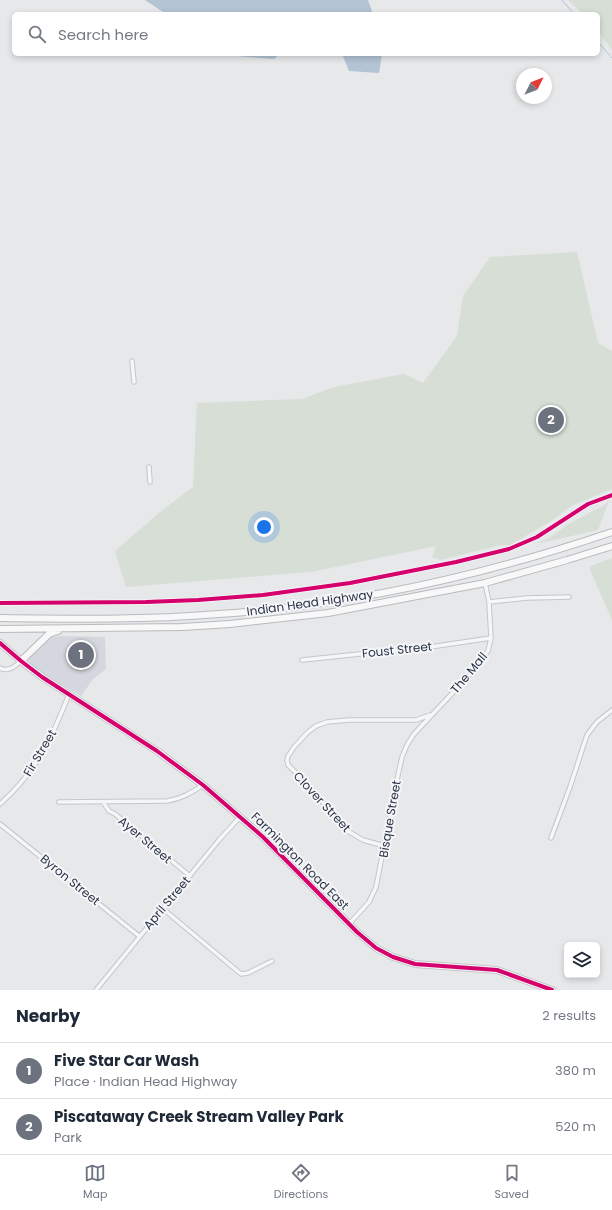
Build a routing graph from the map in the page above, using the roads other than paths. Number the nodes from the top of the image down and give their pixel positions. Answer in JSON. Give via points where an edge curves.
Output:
{"nodes":[{"id":1,"x":132,"y":361,"type":"dead end"},
{"id":2,"x":134,"y":382,"type":"dead end"},
{"id":3,"x":149,"y":467,"type":"dead end"},
{"id":4,"x":150,"y":482,"type":"dead end"},
{"id":5,"x":612,"y":494,"type":"edge"},
{"id":6,"x":612,"y":532,"type":"edge"},
{"id":7,"x":612,"y":546,"type":"edge"},
{"id":8,"x":485,"y":583,"type":"junction"},
{"id":9,"x":569,"y":597,"type":"dead end"},
{"id":10,"x":489,"y":602,"type":"junction"},
{"id":11,"x":0,"y":603,"type":"edge"},
{"id":12,"x":0,"y":618,"type":"edge"},
{"id":13,"x":83,"y":628,"type":"junction"},
{"id":14,"x":0,"y":629,"type":"edge"},
{"id":15,"x":491,"y":638,"type":"junction"},
{"id":16,"x":0,"y":643,"type":"edge"},
{"id":17,"x":302,"y":660,"type":"dead end"},
{"id":18,"x":21,"y":661,"type":"junction"},
{"id":19,"x":0,"y":668,"type":"edge"},
{"id":20,"x":69,"y":694,"type":"junction"},
{"id":21,"x":612,"y":710,"type":"edge"},
{"id":22,"x":433,"y":714,"type":"junction"},
{"id":23,"x":203,"y":785,"type":"junction"},
{"id":24,"x":59,"y":802,"type":"dead end"},
{"id":25,"x":103,"y":802,"type":"junction"},
{"id":26,"x":0,"y":804,"type":"edge"},
{"id":27,"x":240,"y":817,"type":"junction"},
{"id":28,"x":0,"y":824,"type":"edge"},
{"id":29,"x":551,"y":838,"type":"dead end"},
{"id":30,"x":385,"y":846,"type":"junction"},
{"id":31,"x":190,"y":876,"type":"junction"},
{"id":32,"x":162,"y":908,"type":"junction"},
{"id":33,"x":350,"y":924,"type":"junction"},
{"id":34,"x":139,"y":936,"type":"junction"},
{"id":35,"x":272,"y":961,"type":"dead end"},
{"id":36,"x":96,"y":990,"type":"edge"},
{"id":37,"x":552,"y":990,"type":"edge"}],
"edges":[{"from":1,"to":2,"type":"street"},
{"from":3,"to":4,"type":"street"},
{"from":5,"to":11,"type":"street","via":[[588,504],[537,537],[509,549],[350,583],[263,595],[198,600]]},
{"from":6,"to":12,"type":"highway","name":"Indian Head Highway","via":[[554,551],[413,587],[315,604],[167,618]]},
{"from":7,"to":8,"type":"highway","name":"Indian Head Highway"},
{"from":8,"to":10,"type":"street","name":"The Mall"},
{"from":8,"to":13,"type":"highway","name":"Indian Head Highway","via":[[328,613],[244,623],[182,627]]},
{"from":9,"to":10,"type":"street"},
{"from":10,"to":15,"type":"street","name":"The Mall"},
{"from":13,"to":14,"type":"highway","name":"Indian Head Highway"},
{"from":13,"to":18,"type":"highway","via":[[52,632]]},
{"from":15,"to":17,"type":"street","name":"Foust Street"},
{"from":15,"to":22,"type":"street","name":"The Mall","via":[[488,652],[482,661]]},
{"from":16,"to":18,"type":"main road","name":"Farmington Road East"},
{"from":18,"to":19,"type":"street","via":[[9,670]]},
{"from":18,"to":20,"type":"main road","name":"Farmington Road East"},
{"from":20,"to":23,"type":"main road","name":"Farmington Road East","via":[[157,751]]},
{"from":20,"to":26,"type":"street","name":"Fir Street","via":[[36,765]]},
{"from":21,"to":29,"type":"street","via":[[596,722],[588,734]]},
{"from":22,"to":30,"type":"street","name":"Bisque Street","via":[[414,734],[402,756]]},
{"from":22,"to":30,"type":"street","name":"Clover Street","via":[[416,720],[349,720],[321,724],[298,742],[287,760],[290,768],[310,787],[344,828],[362,840]]},
{"from":23,"to":25,"type":"street","via":[[177,800]]},
{"from":23,"to":27,"type":"main road","name":"Farmington Road East"},
{"from":24,"to":25,"type":"street"},
{"from":25,"to":31,"type":"street","name":"Ayer Street","via":[[109,811]]},
{"from":27,"to":31,"type":"street","name":"April Street"},
{"from":27,"to":33,"type":"main road","name":"Farmington Road East"},
{"from":28,"to":34,"type":"street","name":"Byron Street"},
{"from":30,"to":33,"type":"street","name":"Bisque Street","via":[[378,882],[372,897]]},
{"from":31,"to":32,"type":"street","name":"April Street"},
{"from":32,"to":34,"type":"street","name":"April Street"},
{"from":32,"to":35,"type":"street","via":[[242,974]]},
{"from":33,"to":37,"type":"main road","name":"Farmington Road East","via":[[376,948],[400,960],[414,964],[497,970]]},
{"from":34,"to":36,"type":"street","name":"April Street"}]}
